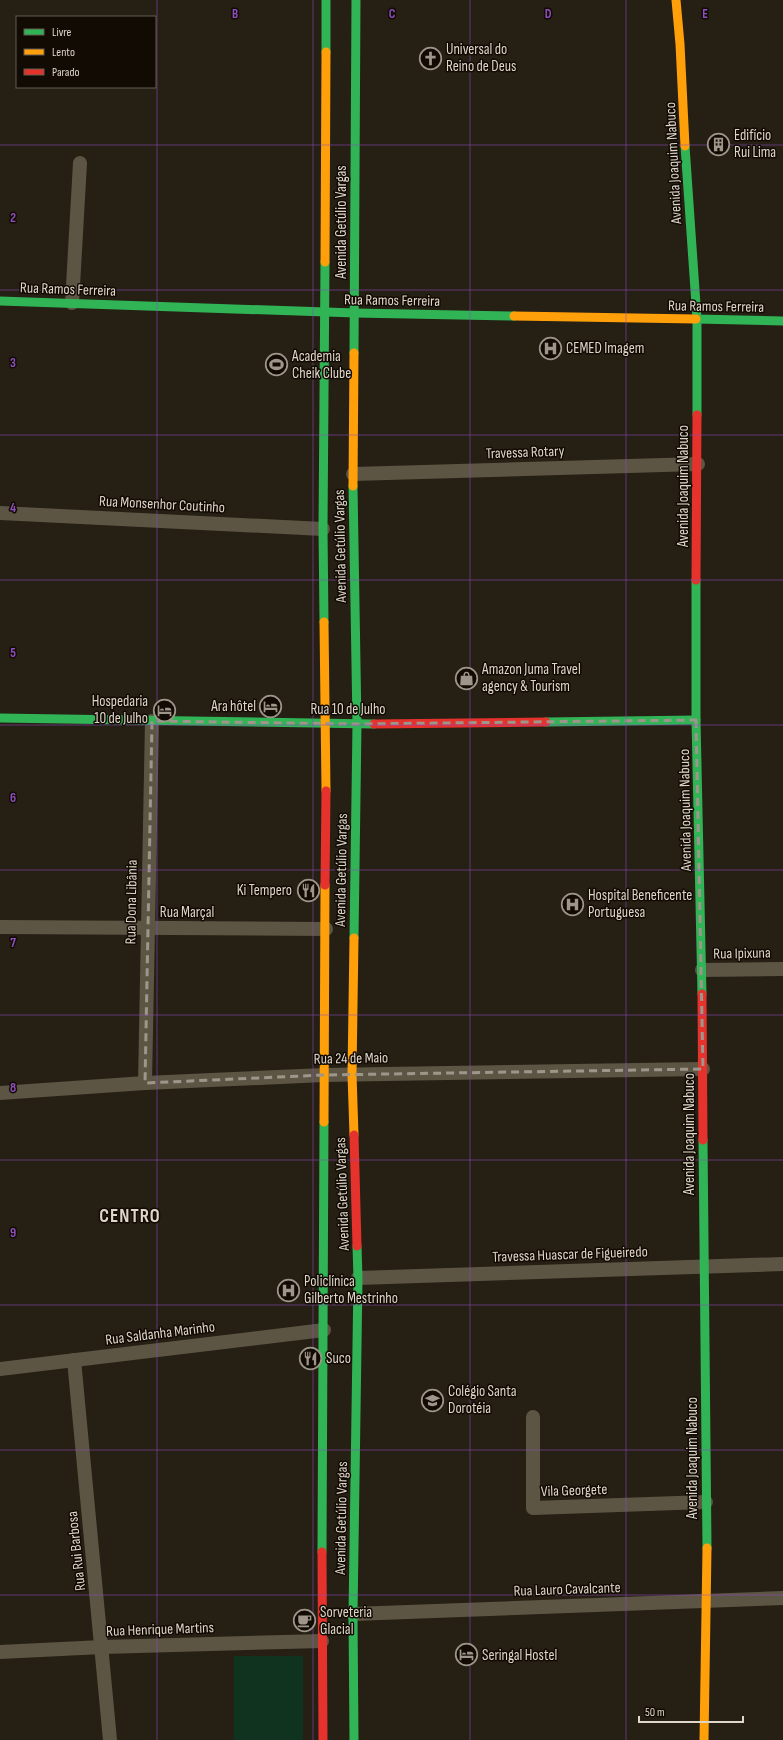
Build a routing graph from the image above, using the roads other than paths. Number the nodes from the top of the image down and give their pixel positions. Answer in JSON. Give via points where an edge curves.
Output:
{"nodes":[{"id":1,"x":326,"y":0,"type":"edge"},
{"id":2,"x":356,"y":0,"type":"edge"},
{"id":3,"x":676,"y":0,"type":"edge"},
{"id":4,"x":80,"y":163,"type":"dead end"},
{"id":5,"x":0,"y":301,"type":"edge"},
{"id":6,"x":72,"y":303,"type":"junction"},
{"id":7,"x":323,"y":312,"type":"junction"},
{"id":8,"x":355,"y":314,"type":"junction"},
{"id":9,"x":697,"y":320,"type":"junction"},
{"id":10,"x":783,"y":321,"type":"edge"},
{"id":11,"x":698,"y":464,"type":"junction"},
{"id":12,"x":353,"y":474,"type":"junction"},
{"id":13,"x":0,"y":513,"type":"edge"},
{"id":14,"x":323,"y":529,"type":"junction"},
{"id":15,"x":0,"y":718,"type":"edge"},
{"id":16,"x":696,"y":720,"type":"junction"},
{"id":17,"x":152,"y":721,"type":"junction"},
{"id":18,"x":326,"y":723,"type":"junction"},
{"id":19,"x":357,"y":724,"type":"junction"},
{"id":20,"x":0,"y":927,"type":"edge"},
{"id":21,"x":147,"y":928,"type":"junction"},
{"id":22,"x":326,"y":928,"type":"junction"},
{"id":23,"x":783,"y":969,"type":"edge"},
{"id":24,"x":702,"y":970,"type":"junction"},
{"id":25,"x":703,"y":1069,"type":"junction"},
{"id":26,"x":352,"y":1074,"type":"junction"},
{"id":27,"x":324,"y":1075,"type":"junction"},
{"id":28,"x":145,"y":1083,"type":"junction"},
{"id":29,"x":0,"y":1093,"type":"edge"},
{"id":30,"x":783,"y":1264,"type":"edge"},
{"id":31,"x":704,"y":1267,"type":"junction"},
{"id":32,"x":358,"y":1278,"type":"junction"},
{"id":33,"x":324,"y":1330,"type":"junction"},
{"id":34,"x":74,"y":1360,"type":"junction"},
{"id":35,"x":0,"y":1369,"type":"edge"},
{"id":36,"x":534,"y":1417,"type":"dead end"},
{"id":37,"x":706,"y":1502,"type":"junction"},
{"id":38,"x":783,"y":1598,"type":"edge"},
{"id":39,"x":707,"y":1601,"type":"junction"},
{"id":40,"x":353,"y":1614,"type":"junction"},
{"id":41,"x":322,"y":1641,"type":"junction"},
{"id":42,"x":102,"y":1647,"type":"junction"},
{"id":43,"x":0,"y":1652,"type":"edge"},
{"id":44,"x":110,"y":1740,"type":"edge"},
{"id":45,"x":322,"y":1740,"type":"edge"},
{"id":46,"x":354,"y":1740,"type":"edge"},
{"id":47,"x":704,"y":1740,"type":"edge"}],
"edges":[{"from":1,"to":7,"type":"main road","name":"Avenida Getúlio Vargas"},
{"from":2,"to":8,"type":"main road","name":"Avenida Getúlio Vargas"},
{"from":3,"to":9,"type":"main road","name":"Avenida Joaquim Nabuco"},
{"from":4,"to":6,"type":"street"},
{"from":5,"to":6,"type":"main road","name":"Rua Ramos Ferreira"},
{"from":6,"to":7,"type":"main road","name":"Rua Ramos Ferreira"},
{"from":7,"to":8,"type":"main road","name":"Rua Ramos Ferreira"},
{"from":7,"to":14,"type":"main road","name":"Avenida Getúlio Vargas"},
{"from":8,"to":9,"type":"main road","name":"Rua Ramos Ferreira"},
{"from":8,"to":12,"type":"main road","name":"Avenida Getúlio Vargas"},
{"from":9,"to":10,"type":"main road","name":"Rua Ramos Ferreira"},
{"from":9,"to":11,"type":"main road","name":"Avenida Joaquim Nabuco"},
{"from":11,"to":12,"type":"street","name":"Travessa Rotary"},
{"from":11,"to":16,"type":"main road","name":"Avenida Joaquim Nabuco"},
{"from":12,"to":19,"type":"main road","name":"Avenida Getúlio Vargas"},
{"from":13,"to":14,"type":"street","name":"Rua Monsenhor Coutinho"},
{"from":14,"to":18,"type":"main road","name":"Avenida Getúlio Vargas"},
{"from":15,"to":17,"type":"main road","name":"Rua 10 de Julho"},
{"from":16,"to":19,"type":"main road","name":"Rua 10 de Julho"},
{"from":16,"to":24,"type":"main road","name":"Avenida Joaquim Nabuco"},
{"from":17,"to":18,"type":"main road","name":"Rua 10 de Julho"},
{"from":17,"to":21,"type":"street","name":"Rua Dona Libânia"},
{"from":18,"to":19,"type":"main road","name":"Rua 10 de Julho"},
{"from":18,"to":22,"type":"main road","name":"Avenida Getúlio Vargas"},
{"from":19,"to":26,"type":"main road","name":"Avenida Getúlio Vargas"},
{"from":20,"to":21,"type":"street","name":"Rua Marçal"},
{"from":21,"to":22,"type":"street","name":"Rua Marçal"},
{"from":21,"to":28,"type":"street","name":"Rua Dona Libânia"},
{"from":22,"to":27,"type":"main road","name":"Avenida Getúlio Vargas"},
{"from":23,"to":24,"type":"street","name":"Rua Ipixuna"},
{"from":24,"to":25,"type":"main road","name":"Avenida Joaquim Nabuco"},
{"from":25,"to":26,"type":"street","name":"Rua 24 de Maio"},
{"from":25,"to":31,"type":"main road","name":"Avenida Joaquim Nabuco"},
{"from":26,"to":27,"type":"street","name":"Rua 24 de Maio"},
{"from":26,"to":32,"type":"main road","name":"Avenida Getúlio Vargas"},
{"from":27,"to":28,"type":"street","name":"Rua 24 de Maio"},
{"from":27,"to":33,"type":"main road","name":"Avenida Getúlio Vargas"},
{"from":28,"to":29,"type":"street","name":"Rua 24 de Maio"},
{"from":30,"to":31,"type":"street","name":"Travessa Huascar de Figueiredo"},
{"from":31,"to":32,"type":"street","name":"Travessa Huascar de Figueiredo"},
{"from":31,"to":37,"type":"main road","name":"Avenida Joaquim Nabuco"},
{"from":32,"to":40,"type":"main road","name":"Avenida Getúlio Vargas"},
{"from":33,"to":34,"type":"street","name":"Rua Saldanha Marinho"},
{"from":33,"to":41,"type":"main road","name":"Avenida Getúlio Vargas"},
{"from":34,"to":35,"type":"street","name":"Rua Saldanha Marinho"},
{"from":34,"to":42,"type":"street","name":"Rua Rui Barbosa"},
{"from":36,"to":37,"type":"street","name":"Vila Georgete","via":[[534,1508]]},
{"from":37,"to":39,"type":"main road","name":"Avenida Joaquim Nabuco"},
{"from":38,"to":39,"type":"street","name":"Rua Lauro Cavalcante"},
{"from":39,"to":40,"type":"street","name":"Rua Lauro Cavalcante"},
{"from":39,"to":47,"type":"main road","name":"Avenida Joaquim Nabuco"},
{"from":40,"to":46,"type":"main road","name":"Avenida Getúlio Vargas"},
{"from":41,"to":42,"type":"street","name":"Rua Henrique Martins"},
{"from":41,"to":45,"type":"main road","name":"Avenida Getúlio Vargas"},
{"from":42,"to":43,"type":"street","name":"Rua Henrique Martins"},
{"from":42,"to":44,"type":"street","name":"Rua Rui Barbosa"}]}
